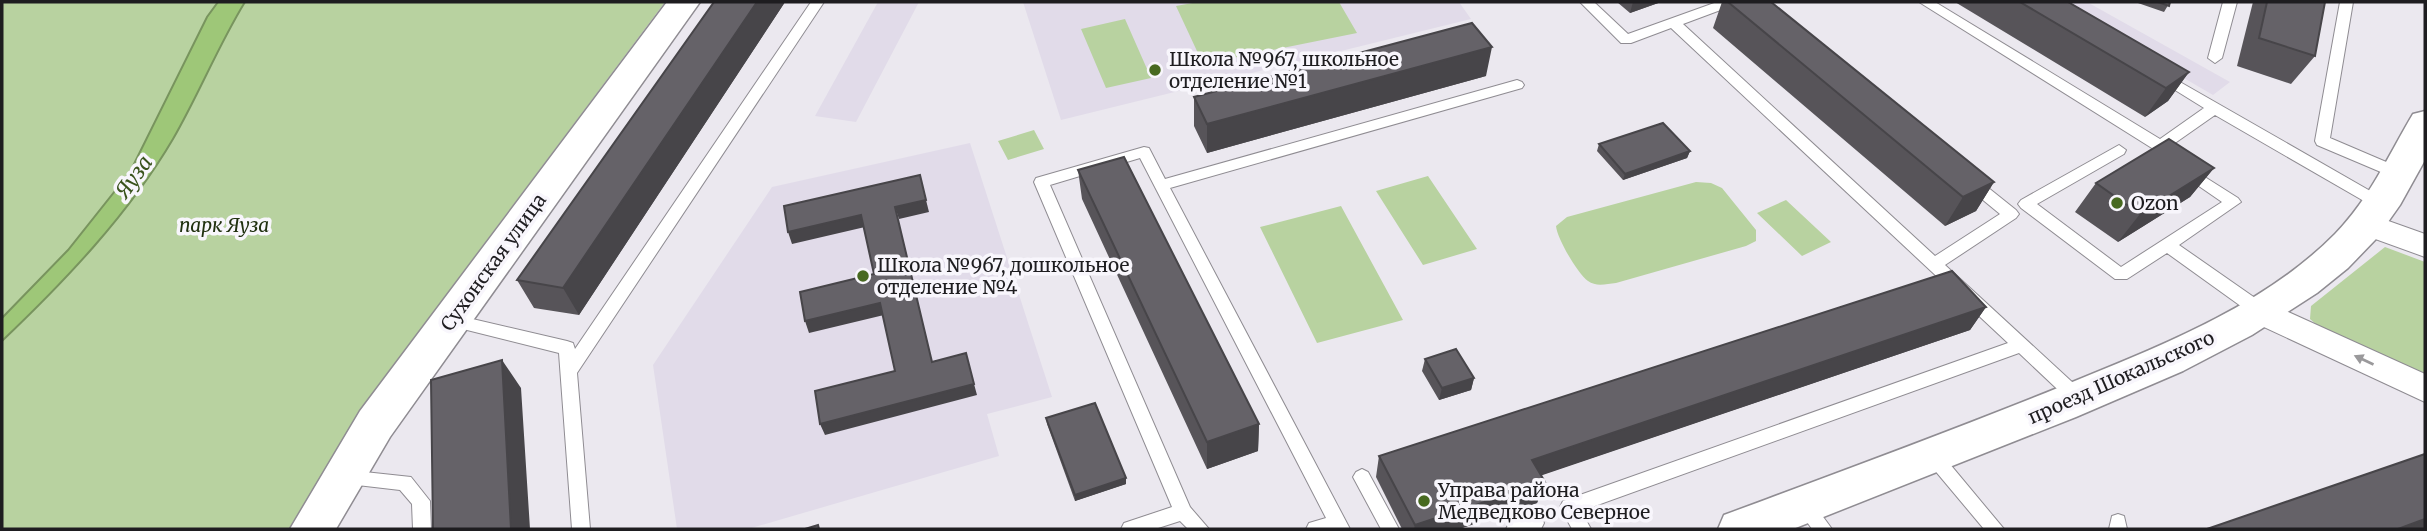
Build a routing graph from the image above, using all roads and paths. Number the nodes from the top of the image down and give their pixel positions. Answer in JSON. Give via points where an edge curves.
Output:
{"nodes":[{"id":1,"x":684,"y":2,"type":"edge"},
{"id":2,"x":817,"y":2,"type":"edge"},
{"id":3,"x":1586,"y":2,"type":"edge"},
{"id":4,"x":1729,"y":2,"type":"edge"},
{"id":5,"x":1926,"y":2,"type":"edge"},
{"id":6,"x":2230,"y":2,"type":"edge"},
{"id":7,"x":2346,"y":2,"type":"edge"},
{"id":8,"x":1708,"y":5,"type":"edge"},
{"id":9,"x":1674,"y":23,"type":"junction"},
{"id":10,"x":2216,"y":58,"type":"dead end"},
{"id":11,"x":2146,"y":68,"type":"edge"},
{"id":12,"x":1517,"y":85,"type":"dead end"},
{"id":13,"x":2215,"y":108,"type":"junction"},
{"id":14,"x":2425,"y":123,"type":"edge"},
{"id":15,"x":2119,"y":150,"type":"dead end"},
{"id":16,"x":2170,"y":162,"type":"edge"},
{"id":17,"x":1958,"y":171,"type":"edge"},
{"id":18,"x":1162,"y":185,"type":"junction"},
{"id":19,"x":2382,"y":200,"type":"junction"},
{"id":20,"x":2168,"y":245,"type":"junction"},
{"id":21,"x":2425,"y":246,"type":"edge"},
{"id":22,"x":1934,"y":264,"type":"junction"},
{"id":23,"x":2262,"y":312,"type":"junction"},
{"id":24,"x":451,"y":320,"type":"junction"},
{"id":25,"x":2022,"y":345,"type":"junction"},
{"id":26,"x":569,"y":372,"type":"junction"},
{"id":27,"x":2425,"y":389,"type":"edge"},
{"id":28,"x":2078,"y":398,"type":"junction"},
{"id":29,"x":1933,"y":456,"type":"junction"},
{"id":30,"x":343,"y":477,"type":"junction"},
{"id":31,"x":1362,"y":477,"type":"dead end"},
{"id":32,"x":1183,"y":512,"type":"junction"},
{"id":33,"x":1814,"y":517,"type":"edge"},
{"id":34,"x":1535,"y":523,"type":"dead end"},
{"id":35,"x":1339,"y":525,"type":"edge"},
{"id":36,"x":312,"y":529,"type":"edge"},
{"id":37,"x":422,"y":529,"type":"edge"},
{"id":38,"x":581,"y":529,"type":"edge"},
{"id":39,"x":1130,"y":529,"type":"edge"},
{"id":40,"x":1200,"y":529,"type":"edge"},
{"id":41,"x":1315,"y":529,"type":"edge"},
{"id":42,"x":1390,"y":529,"type":"edge"},
{"id":43,"x":1515,"y":529,"type":"edge"},
{"id":44,"x":1582,"y":529,"type":"edge"},
{"id":45,"x":1740,"y":529,"type":"edge"},
{"id":46,"x":1995,"y":529,"type":"edge"}],
"edges":[{"from":1,"to":24,"type":"street","name":"Сухонская улица"},
{"from":2,"to":26,"type":"lane"},
{"from":3,"to":9,"type":"lane","via":[[1626,40]]},
{"from":4,"to":8,"type":"lane"},
{"from":5,"to":13,"type":"lane","via":[[2160,146]]},
{"from":6,"to":10,"type":"lane"},
{"from":7,"to":19,"type":"lane","via":[[2322,141]]},
{"from":8,"to":9,"type":"lane"},
{"from":9,"to":22,"type":"lane"},
{"from":11,"to":13,"type":"lane"},
{"from":12,"to":18,"type":"lane"},
{"from":13,"to":19,"type":"lane"},
{"from":14,"to":19,"type":"street","name":"проезд Шокальского"},
{"from":15,"to":20,"type":"lane","via":[[2026,204],[2121,275]]},
{"from":16,"to":20,"type":"lane","via":[[2233,202]]},
{"from":17,"to":22,"type":"lane","via":[[2011,214]]},
{"from":18,"to":32,"type":"lane","via":[[1144,152],[1041,182]]},
{"from":18,"to":35,"type":"lane"},
{"from":19,"to":21,"type":"street"},
{"from":19,"to":23,"type":"street","name":"проезд Шокальского","via":[[2334,258]]},
{"from":20,"to":23,"type":"lane"},
{"from":22,"to":25,"type":"lane"},
{"from":27,"to":23,"type":"street","one_way":true},
{"from":23,"to":28,"type":"street","name":"проезд Шокальского","via":[[2171,359]]},
{"from":24,"to":26,"type":"lane","via":[[567,348]]},
{"from":24,"to":30,"type":"street","name":"Сухонская улица","via":[[375,424]]},
{"from":25,"to":28,"type":"lane"},
{"from":25,"to":44,"type":"lane","via":[[1569,506]]},
{"from":26,"to":38,"type":"lane"},
{"from":28,"to":29,"type":"street","name":"проезд Шокальского"},
{"from":29,"to":33,"type":"street","name":"проезд Шокальского"},
{"from":29,"to":46,"type":"lane"},
{"from":30,"to":36,"type":"street","name":"Сухонская улица"},
{"from":30,"to":37,"type":"lane","via":[[405,483],[421,501]]},
{"from":31,"to":42,"type":"lane"},
{"from":32,"to":39,"type":"lane"},
{"from":32,"to":40,"type":"lane"},
{"from":33,"to":45,"type":"street","name":"проезд Шокальского"},
{"from":34,"to":43,"type":"lane"},
{"from":35,"to":41,"type":"lane"}]}
